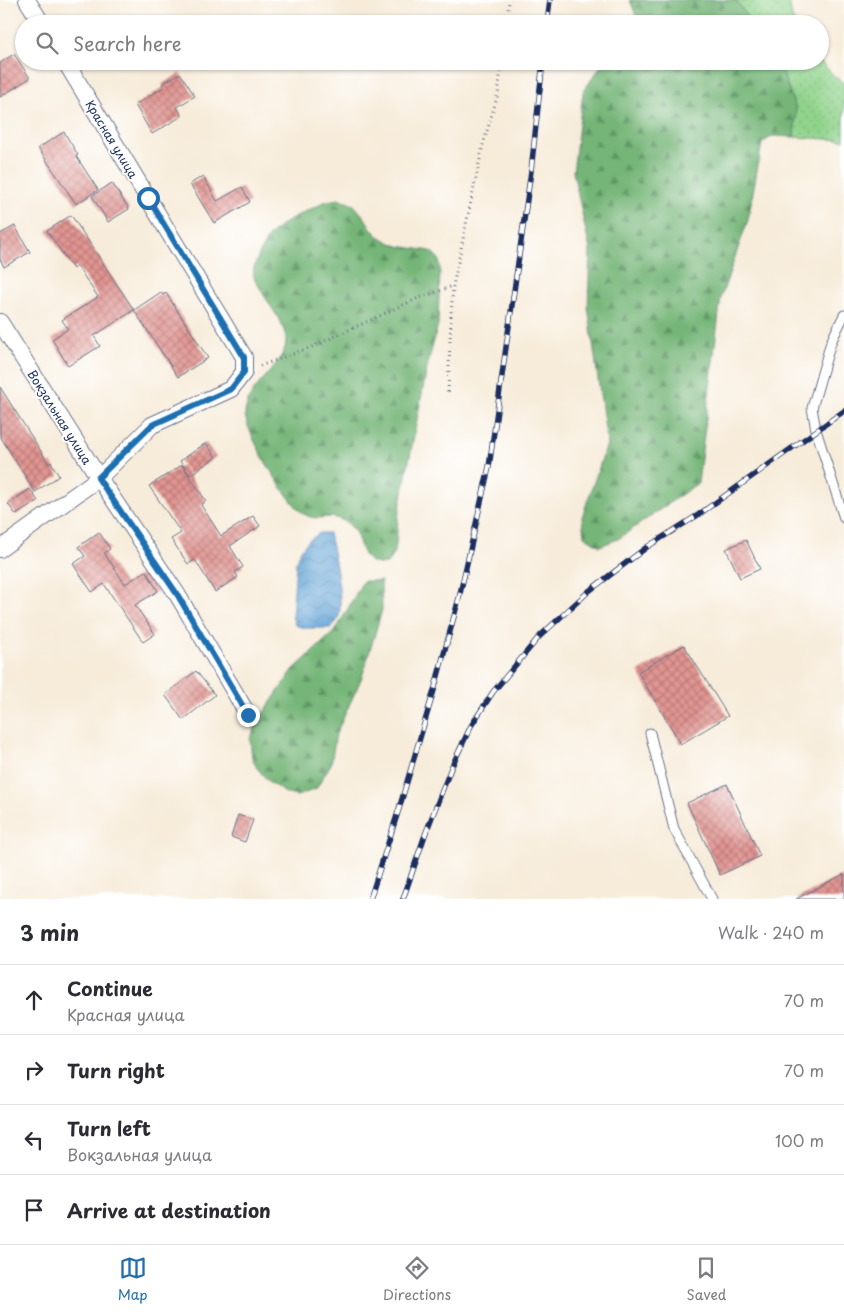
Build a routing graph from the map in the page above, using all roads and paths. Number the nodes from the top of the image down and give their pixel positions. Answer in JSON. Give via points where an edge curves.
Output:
{"nodes":[{"id":1,"x":27,"y":0,"type":"edge"},
{"id":2,"x":509,"y":0,"type":"edge"},
{"id":3,"x":36,"y":15,"type":"edge"},
{"id":4,"x":508,"y":15,"type":"edge"},
{"id":5,"x":70,"y":70,"type":"edge"},
{"id":6,"x":501,"y":70,"type":"edge"},
{"id":7,"x":454,"y":286,"type":"junction"},
{"id":8,"x":844,"y":315,"type":"edge"},
{"id":9,"x":0,"y":322,"type":"edge"},
{"id":10,"x":244,"y":372,"type":"junction"},
{"id":11,"x":448,"y":392,"type":"dead end"},
{"id":12,"x":98,"y":478,"type":"junction"},
{"id":13,"x":844,"y":518,"type":"edge"},
{"id":14,"x":0,"y":549,"type":"edge"},
{"id":15,"x":248,"y":715,"type":"dead end"},
{"id":16,"x":650,"y":733,"type":"dead end"},
{"id":17,"x":712,"y":899,"type":"edge"}],
"edges":[{"from":1,"to":3,"type":"street"},
{"from":2,"to":4,"type":"path"},
{"from":5,"to":10,"type":"street","name":"Красная улица","via":[[244,357]]},
{"from":6,"to":7,"type":"path"},
{"from":7,"to":10,"type":"path"},
{"from":7,"to":11,"type":"path"},
{"from":8,"to":13,"type":"lane","via":[[831,342],[812,408]]},
{"from":9,"to":12,"type":"street","name":"Вокзальная улица"},
{"from":10,"to":12,"type":"street","via":[[231,389],[152,425]]},
{"from":12,"to":14,"type":"street"},
{"from":12,"to":15,"type":"street","name":"Вокзальная улица","via":[[177,594]]},
{"from":16,"to":17,"type":"lane","via":[[674,829]]}]}
